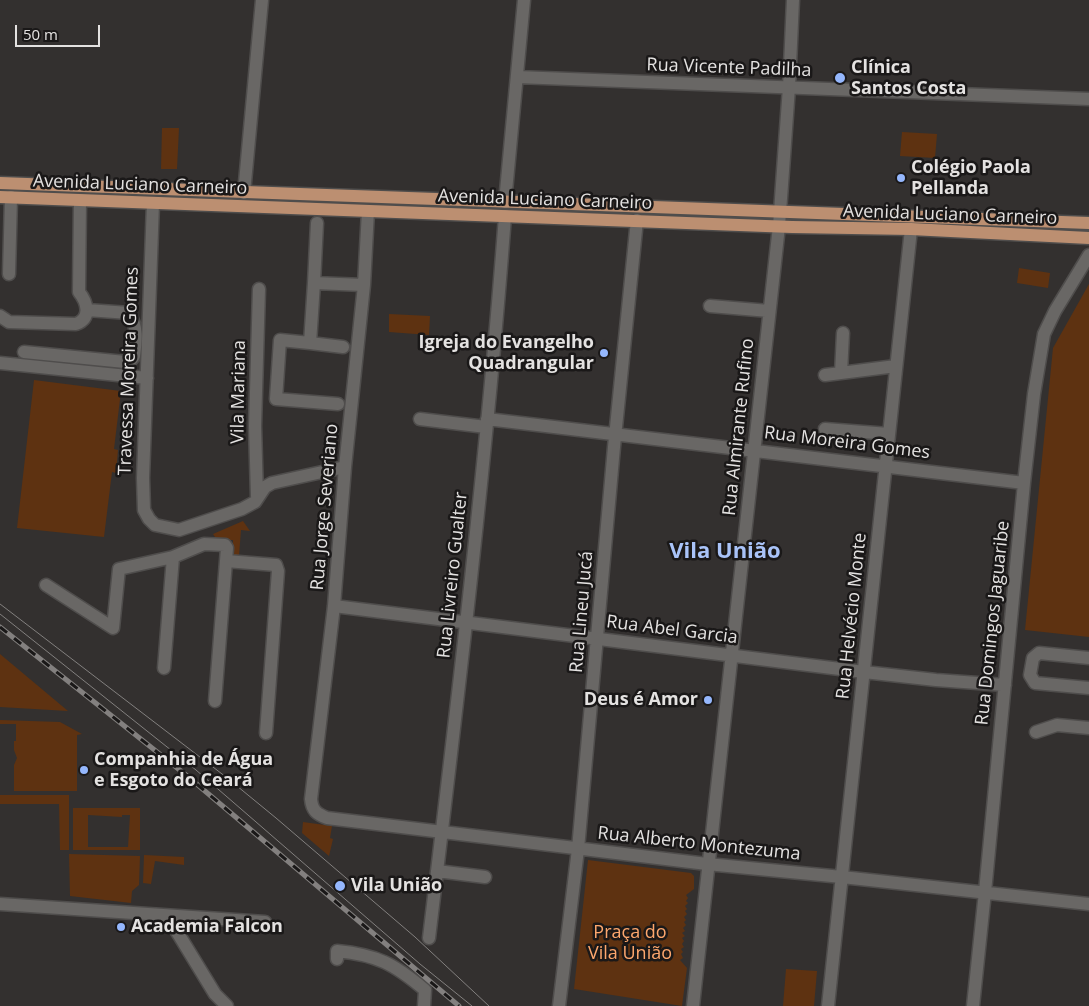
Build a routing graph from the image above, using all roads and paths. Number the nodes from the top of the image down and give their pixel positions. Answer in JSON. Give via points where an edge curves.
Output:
{"nodes":[{"id":1,"x":262,"y":0,"type":"edge"},
{"id":2,"x":524,"y":0,"type":"edge"},
{"id":3,"x":793,"y":0,"type":"edge"},
{"id":4,"x":517,"y":77,"type":"junction"},
{"id":5,"x":789,"y":87,"type":"junction"},
{"id":6,"x":1089,"y":99,"type":"edge"},
{"id":7,"x":0,"y":183,"type":"edge"},
{"id":8,"x":244,"y":192,"type":"junction"},
{"id":9,"x":6,"y":197,"type":"edge"},
{"id":10,"x":80,"y":200,"type":"junction"},
{"id":11,"x":505,"y":202,"type":"junction"},
{"id":12,"x":153,"y":203,"type":"junction"},
{"id":13,"x":368,"y":211,"type":"junction"},
{"id":14,"x":780,"y":212,"type":"junction"},
{"id":15,"x":505,"y":216,"type":"junction"},
{"id":16,"x":987,"y":219,"type":"junction"},
{"id":17,"x":637,"y":220,"type":"junction"},
{"id":18,"x":317,"y":223,"type":"dead end"},
{"id":19,"x":1089,"y":223,"type":"edge"},
{"id":20,"x":779,"y":226,"type":"junction"},
{"id":21,"x":910,"y":229,"type":"junction"},
{"id":22,"x":986,"y":233,"type":"junction"},
{"id":23,"x":1089,"y":238,"type":"edge"},
{"id":24,"x":1089,"y":255,"type":"edge"},
{"id":25,"x":9,"y":274,"type":"dead end"},
{"id":26,"x":314,"y":283,"type":"junction"},
{"id":27,"x":364,"y":285,"type":"junction"},
{"id":28,"x":259,"y":289,"type":"dead end"},
{"id":29,"x":710,"y":306,"type":"dead end"},
{"id":30,"x":87,"y":310,"type":"junction"},
{"id":31,"x":769,"y":311,"type":"junction"},
{"id":32,"x":0,"y":316,"type":"edge"},
{"id":33,"x":843,"y":333,"type":"dead end"},
{"id":34,"x":310,"y":343,"type":"junction"},
{"id":35,"x":343,"y":346,"type":"dead end"},
{"id":36,"x":24,"y":352,"type":"dead end"},
{"id":37,"x":0,"y":364,"type":"edge"},
{"id":38,"x":896,"y":366,"type":"junction"},
{"id":39,"x":841,"y":373,"type":"junction"},
{"id":40,"x":825,"y":375,"type":"dead end"},
{"id":41,"x":147,"y":378,"type":"junction"},
{"id":42,"x":256,"y":382,"type":"junction"},
{"id":43,"x":274,"y":383,"type":"dead end"},
{"id":44,"x":338,"y":404,"type":"dead end"},
{"id":45,"x":420,"y":419,"type":"dead end"},
{"id":46,"x":487,"y":423,"type":"junction"},
{"id":47,"x":825,"y":429,"type":"dead end"},
{"id":48,"x":616,"y":434,"type":"junction"},
{"id":49,"x":889,"y":434,"type":"junction"},
{"id":50,"x":753,"y":450,"type":"junction"},
{"id":51,"x":885,"y":466,"type":"junction"},
{"id":52,"x":345,"y":467,"type":"junction"},
{"id":53,"x":1024,"y":482,"type":"junction"},
{"id":54,"x":257,"y":496,"type":"junction"},
{"id":55,"x":179,"y":530,"type":"junction"},
{"id":56,"x":187,"y":551,"type":"junction"},
{"id":57,"x":173,"y":557,"type":"junction"},
{"id":58,"x":226,"y":561,"type":"junction"},
{"id":59,"x":46,"y":585,"type":"dead end"},
{"id":60,"x":334,"y":606,"type":"junction"},
{"id":61,"x":465,"y":622,"type":"junction"},
{"id":62,"x":597,"y":638,"type":"junction"},
{"id":63,"x":731,"y":656,"type":"junction"},
{"id":64,"x":1089,"y":658,"type":"edge"},
{"id":65,"x":164,"y":668,"type":"dead end"},
{"id":66,"x":864,"y":672,"type":"junction"},
{"id":67,"x":1005,"y":685,"type":"junction"},
{"id":68,"x":1089,"y":688,"type":"edge"},
{"id":69,"x":215,"y":701,"type":"dead end"},
{"id":70,"x":1089,"y":728,"type":"edge"},
{"id":71,"x":1036,"y":732,"type":"dead end"},
{"id":72,"x":266,"y":733,"type":"dead end"},
{"id":73,"x":312,"y":806,"type":"joint"},
{"id":74,"x":442,"y":833,"type":"junction"},
{"id":75,"x":578,"y":849,"type":"junction"},
{"id":76,"x":707,"y":864,"type":"junction"},
{"id":77,"x":437,"y":872,"type":"junction"},
{"id":78,"x":485,"y":877,"type":"dead end"},
{"id":79,"x":842,"y":877,"type":"junction"},
{"id":80,"x":985,"y":892,"type":"junction"},
{"id":81,"x":0,"y":904,"type":"edge"},
{"id":82,"x":1089,"y":904,"type":"edge"},
{"id":83,"x":163,"y":916,"type":"junction"},
{"id":84,"x":265,"y":922,"type":"dead end"},
{"id":85,"x":429,"y":938,"type":"dead end"},
{"id":86,"x":337,"y":959,"type":"dead end"},
{"id":87,"x":227,"y":1006,"type":"edge"},
{"id":88,"x":424,"y":1006,"type":"edge"},
{"id":89,"x":560,"y":1006,"type":"edge"},
{"id":90,"x":693,"y":1006,"type":"edge"},
{"id":91,"x":828,"y":1006,"type":"edge"},
{"id":92,"x":973,"y":1006,"type":"edge"}],
"edges":[{"from":1,"to":8,"type":"street"},
{"from":2,"to":4,"type":"street"},
{"from":3,"to":5,"type":"street","name":"Rua Almirante Rufino"},
{"from":4,"to":5,"type":"street","name":"Rua Vicente Padilha"},
{"from":4,"to":11,"type":"street"},
{"from":5,"to":6,"type":"street","name":"Rua Vicente Padilha"},
{"from":5,"to":14,"type":"street","name":"Rua Almirante Rufino"},
{"from":7,"to":8,"type":"main road","name":"Avenida Luciano Carneiro"},
{"from":8,"to":11,"type":"main road","name":"Avenida Luciano Carneiro"},
{"from":9,"to":10,"type":"main road","name":"Avenida Luciano Carneiro"},
{"from":9,"to":25,"type":"street"},
{"from":10,"to":12,"type":"main road","name":"Avenida Luciano Carneiro"},
{"from":10,"to":30,"type":"street","via":[[79,292]]},
{"from":11,"to":14,"type":"main road","name":"Avenida Luciano Carneiro"},
{"from":12,"to":13,"type":"main road","name":"Avenida Luciano Carneiro"},
{"from":12,"to":41,"type":"street","name":"Travessa Moreira Gomes"},
{"from":13,"to":15,"type":"main road","name":"Avenida Luciano Carneiro"},
{"from":13,"to":27,"type":"street","name":"Rua Jorge Severiano"},
{"from":14,"to":16,"type":"main road","name":"Avenida Luciano Carneiro"},
{"from":14,"to":20,"type":"street","name":"Rua Almirante Rufino"},
{"from":15,"to":17,"type":"main road","name":"Avenida Luciano Carneiro"},
{"from":15,"to":46,"type":"street","name":"Rua Livreiro Gualter"},
{"from":16,"to":19,"type":"main road","name":"Avenida Luciano Carneiro"},
{"from":16,"to":22,"type":"main road"},
{"from":17,"to":20,"type":"main road","name":"Avenida Luciano Carneiro"},
{"from":17,"to":48,"type":"street","name":"Rua Lineu Jucá"},
{"from":18,"to":26,"type":"street"},
{"from":20,"to":21,"type":"main road","name":"Avenida Luciano Carneiro"},
{"from":20,"to":31,"type":"street","name":"Rua Almirante Rufino"},
{"from":21,"to":22,"type":"main road","name":"Avenida Luciano Carneiro"},
{"from":21,"to":38,"type":"street","name":"Rua Helvécio Monte"},
{"from":22,"to":23,"type":"main road","name":"Avenida Luciano Carneiro"},
{"from":24,"to":53,"type":"street","name":"Rua Domingos Jaguaribe","via":[[1044,334]]},
{"from":26,"to":27,"type":"street"},
{"from":26,"to":34,"type":"street"},
{"from":27,"to":52,"type":"street","name":"Rua Jorge Severiano"},
{"from":28,"to":42,"type":"street","name":"Vila Mariana"},
{"from":29,"to":31,"type":"street"},
{"from":30,"to":32,"type":"street","via":[[82,322],[76,324],[9,322]]},
{"from":30,"to":36,"type":"street","via":[[129,313],[136,333],[132,359],[125,362]]},
{"from":31,"to":50,"type":"street","name":"Rua Almirante Rufino"},
{"from":33,"to":39,"type":"street"},
{"from":34,"to":35,"type":"street"},
{"from":34,"to":44,"type":"street","via":[[280,340],[276,400]]},
{"from":37,"to":41,"type":"street"},
{"from":38,"to":39,"type":"street"},
{"from":38,"to":49,"type":"street","name":"Rua Helvécio Monte"},
{"from":39,"to":40,"type":"street"},
{"from":41,"to":55,"type":"street","name":"Travessa Moreira Gomes","via":[[144,510],[155,525]]},
{"from":42,"to":43,"type":"street"},
{"from":42,"to":54,"type":"street","name":"Vila Mariana"},
{"from":45,"to":46,"type":"street","name":"Rua Moreira Gomes"},
{"from":46,"to":48,"type":"street","name":"Rua Moreira Gomes"},
{"from":46,"to":61,"type":"street","name":"Rua Livreiro Gualter"},
{"from":47,"to":49,"type":"street"},
{"from":48,"to":50,"type":"street","name":"Rua Moreira Gomes"},
{"from":48,"to":62,"type":"street","name":"Rua Lineu Jucá"},
{"from":49,"to":51,"type":"street","name":"Rua Helvécio Monte"},
{"from":50,"to":51,"type":"street","name":"Rua Moreira Gomes"},
{"from":50,"to":63,"type":"street","name":"Rua Almirante Rufino"},
{"from":51,"to":53,"type":"street","name":"Rua Moreira Gomes"},
{"from":51,"to":66,"type":"street","name":"Rua Helvécio Monte"},
{"from":52,"to":54,"type":"street","via":[[272,483]]},
{"from":52,"to":60,"type":"street","name":"Rua Jorge Severiano"},
{"from":53,"to":67,"type":"street","name":"Rua Domingos Jaguaribe"},
{"from":54,"to":55,"type":"street","via":[[255,502],[242,509]]},
{"from":55,"to":56,"type":"street"},
{"from":56,"to":57,"type":"street"},
{"from":56,"to":58,"type":"street","via":[[204,544],[225,544]]},
{"from":57,"to":59,"type":"street","via":[[119,569],[113,628]]},
{"from":57,"to":65,"type":"street"},
{"from":58,"to":69,"type":"street"},
{"from":58,"to":72,"type":"street","via":[[276,565],[278,571]]},
{"from":60,"to":61,"type":"street","name":"Rua Abel Garcia"},
{"from":60,"to":73,"type":"street","name":"Rua Jorge Severiano"},
{"from":61,"to":62,"type":"street","name":"Rua Abel Garcia"},
{"from":61,"to":74,"type":"street","name":"Rua Livreiro Gualter"},
{"from":62,"to":63,"type":"street","name":"Rua Abel Garcia"},
{"from":62,"to":75,"type":"street","name":"Rua Lineu Jucá"},
{"from":63,"to":66,"type":"street","name":"Rua Abel Garcia"},
{"from":63,"to":76,"type":"street","name":"Rua Almirante Rufino"},
{"from":64,"to":68,"type":"street","via":[[1038,653],[1033,658],[1030,676],[1035,682]]},
{"from":66,"to":67,"type":"street","name":"Rua Abel Garcia"},
{"from":66,"to":79,"type":"street","name":"Rua Helvécio Monte"},
{"from":67,"to":80,"type":"street","name":"Rua Domingos Jaguaribe"},
{"from":70,"to":71,"type":"street","via":[[1057,725]]},
{"from":73,"to":74,"type":"street","name":"Rua Alberto Montezuma","via":[[318,815],[327,818]]},
{"from":74,"to":75,"type":"street","name":"Rua Alberto Montezuma"},
{"from":74,"to":77,"type":"street","name":"Rua Livreiro Gualter"},
{"from":75,"to":76,"type":"street","name":"Rua Alberto Montezuma"},
{"from":75,"to":89,"type":"street","name":"Rua Lineu Jucá"},
{"from":76,"to":79,"type":"street","name":"Rua Alberto Montezuma"},
{"from":76,"to":90,"type":"street","name":"Rua Almirante Rufino"},
{"from":77,"to":78,"type":"street"},
{"from":77,"to":85,"type":"street","name":"Rua Livreiro Gualter"},
{"from":79,"to":80,"type":"street","name":"Rua Alberto Montezuma"},
{"from":79,"to":91,"type":"street","name":"Rua Helvécio Monte"},
{"from":80,"to":82,"type":"street","name":"Rua Alberto Montezuma"},
{"from":80,"to":92,"type":"street","name":"Rua Domingos Jaguaribe"},
{"from":81,"to":83,"type":"street"},
{"from":83,"to":84,"type":"street"},
{"from":83,"to":87,"type":"street","via":[[171,922],[215,994]]},
{"from":86,"to":88,"type":"street","via":[[337,951],[377,958],[406,974],[425,990]]}]}
